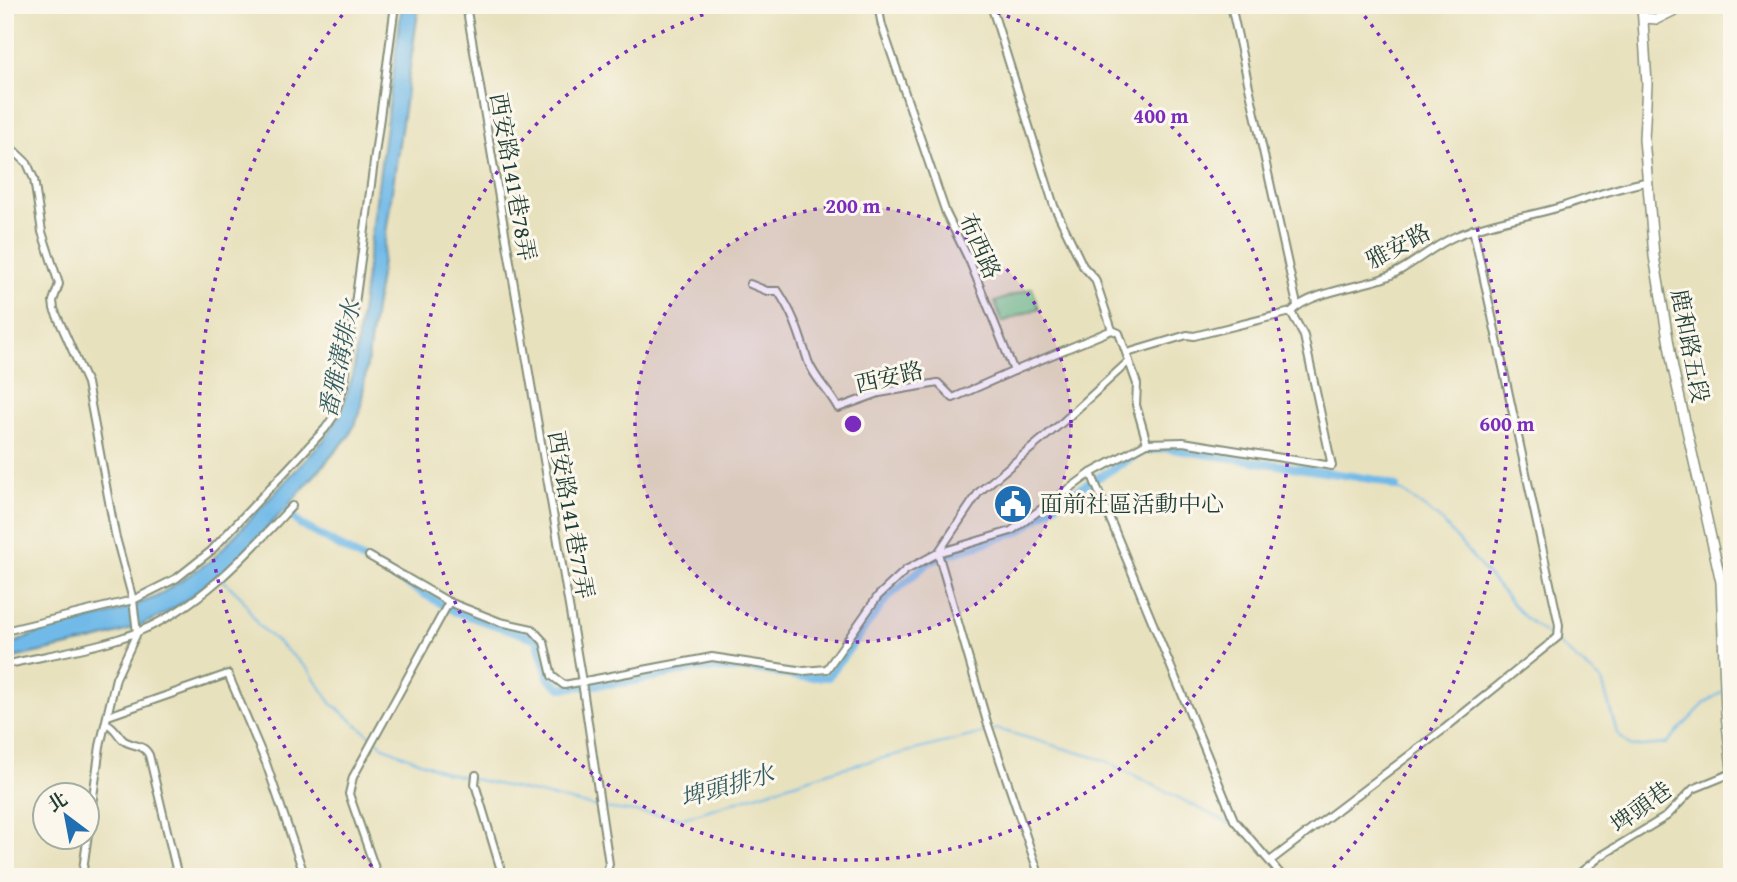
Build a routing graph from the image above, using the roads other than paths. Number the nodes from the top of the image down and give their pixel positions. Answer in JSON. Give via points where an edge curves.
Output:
{"nodes":[{"id":1,"x":395,"y":5,"type":"edge"},
{"id":2,"x":466,"y":5,"type":"edge"},
{"id":3,"x":878,"y":5,"type":"edge"},
{"id":4,"x":991,"y":5,"type":"edge"},
{"id":5,"x":1231,"y":5,"type":"edge"},
{"id":6,"x":1642,"y":5,"type":"edge"},
{"id":7,"x":1685,"y":5,"type":"edge"},
{"id":8,"x":1644,"y":18,"type":"junction"},
{"id":9,"x":5,"y":142,"type":"edge"},
{"id":10,"x":1646,"y":182,"type":"junction"},
{"id":11,"x":1473,"y":229,"type":"junction"},
{"id":12,"x":750,"y":284,"type":"dead end"},
{"id":13,"x":1297,"y":305,"type":"junction"},
{"id":14,"x":1292,"y":312,"type":"junction"},
{"id":15,"x":1112,"y":330,"type":"junction"},
{"id":16,"x":1127,"y":353,"type":"junction"},
{"id":17,"x":526,"y":354,"type":"joint"},
{"id":18,"x":1129,"y":361,"type":"junction"},
{"id":19,"x":1014,"y":371,"type":"junction"},
{"id":20,"x":1147,"y":443,"type":"junction"},
{"id":21,"x":1091,"y":473,"type":"junction"},
{"id":22,"x":292,"y":506,"type":"dead end"},
{"id":23,"x":938,"y":553,"type":"junction"},
{"id":24,"x":369,"y":556,"type":"dead end"},
{"id":25,"x":133,"y":600,"type":"junction"},
{"id":26,"x":448,"y":606,"type":"junction"},
{"id":27,"x":5,"y":631,"type":"edge"},
{"id":28,"x":137,"y":633,"type":"junction"},
{"id":29,"x":5,"y":665,"type":"edge"},
{"id":30,"x":582,"y":682,"type":"junction"},
{"id":31,"x":107,"y":719,"type":"junction"},
{"id":32,"x":1732,"y":772,"type":"edge"},
{"id":33,"x":476,"y":775,"type":"dead end"},
{"id":34,"x":1270,"y":861,"type":"junction"},
{"id":35,"x":82,"y":877,"type":"edge"},
{"id":36,"x":178,"y":877,"type":"edge"},
{"id":37,"x":305,"y":877,"type":"edge"},
{"id":38,"x":378,"y":877,"type":"edge"},
{"id":39,"x":503,"y":877,"type":"edge"},
{"id":40,"x":605,"y":877,"type":"edge"},
{"id":41,"x":1040,"y":877,"type":"edge"},
{"id":42,"x":1283,"y":877,"type":"edge"},
{"id":43,"x":1575,"y":877,"type":"edge"}],
"edges":[{"from":1,"to":25,"type":"street","via":[[344,386],[334,416],[211,551],[177,578]]},
{"from":2,"to":17,"type":"street","name":"西安路141巷78弄"},
{"from":3,"to":19,"type":"street","name":"布西路","via":[[946,213]]},
{"from":4,"to":15,"type":"street","via":[[1054,206],[1083,266],[1095,279]]},
{"from":5,"to":13,"type":"street"},
{"from":6,"to":8,"type":"main road","name":"鹿和路五段"},
{"from":7,"to":8,"type":"main road","via":[[1657,19]]},
{"from":8,"to":10,"type":"main road","name":"鹿和路五段"},
{"from":9,"to":25,"type":"street","via":[[27,163],[34,179],[42,232],[59,284],[54,309],[87,383],[114,534]]},
{"from":10,"to":11,"type":"street","name":"雅安路","via":[[1614,187],[1564,206]]},
{"from":10,"to":32,"type":"main road","name":"鹿和路五段","via":[[1674,368],[1721,582]]},
{"from":11,"to":13,"type":"street","name":"雅安路","via":[[1384,278]]},
{"from":11,"to":34,"type":"street","via":[[1558,637]]},
{"from":12,"to":19,"type":"street","name":"西安路","via":[[778,291],[793,315],[809,363],[838,408],[878,393],[937,383],[953,398]]},
{"from":13,"to":14,"type":"street"},
{"from":14,"to":16,"type":"street"},
{"from":14,"to":20,"type":"street","via":[[1304,337],[1332,466],[1183,442]]},
{"from":15,"to":16,"type":"street","via":[[1119,333]]},
{"from":15,"to":19,"type":"street"},
{"from":16,"to":18,"type":"street"},
{"from":17,"to":30,"type":"street","name":"西安路141巷77弄"},
{"from":18,"to":20,"type":"street"},
{"from":18,"to":23,"type":"street","via":[[979,492]]},
{"from":20,"to":21,"type":"street"},
{"from":21,"to":23,"type":"street","via":[[1011,531]]},
{"from":21,"to":34,"type":"street","via":[[1234,820]]},
{"from":22,"to":28,"type":"street","via":[[224,578]]},
{"from":23,"to":30,"type":"street","via":[[906,570],[878,596],[827,669],[804,671],[712,657]]},
{"from":23,"to":41,"type":"street","via":[[987,722]]},
{"from":24,"to":26,"type":"street"},
{"from":25,"to":27,"type":"street"},
{"from":25,"to":28,"type":"street"},
{"from":26,"to":30,"type":"street","via":[[532,629],[544,642],[555,680],[564,685]]},
{"from":26,"to":38,"type":"street","via":[[353,777],[349,794]]},
{"from":28,"to":29,"type":"street"},
{"from":28,"to":31,"type":"street","via":[[116,678]]},
{"from":30,"to":40,"type":"street","name":"西安路141巷77弄","via":[[609,864]]},
{"from":31,"to":35,"type":"street"},
{"from":31,"to":36,"type":"street","via":[[124,740],[142,746],[149,755]]},
{"from":31,"to":37,"type":"street","via":[[228,674],[266,763]]},
{"from":32,"to":43,"type":"street","name":"埤頭巷","via":[[1693,789],[1667,816]]},
{"from":33,"to":39,"type":"street"},
{"from":34,"to":42,"type":"street"}]}
